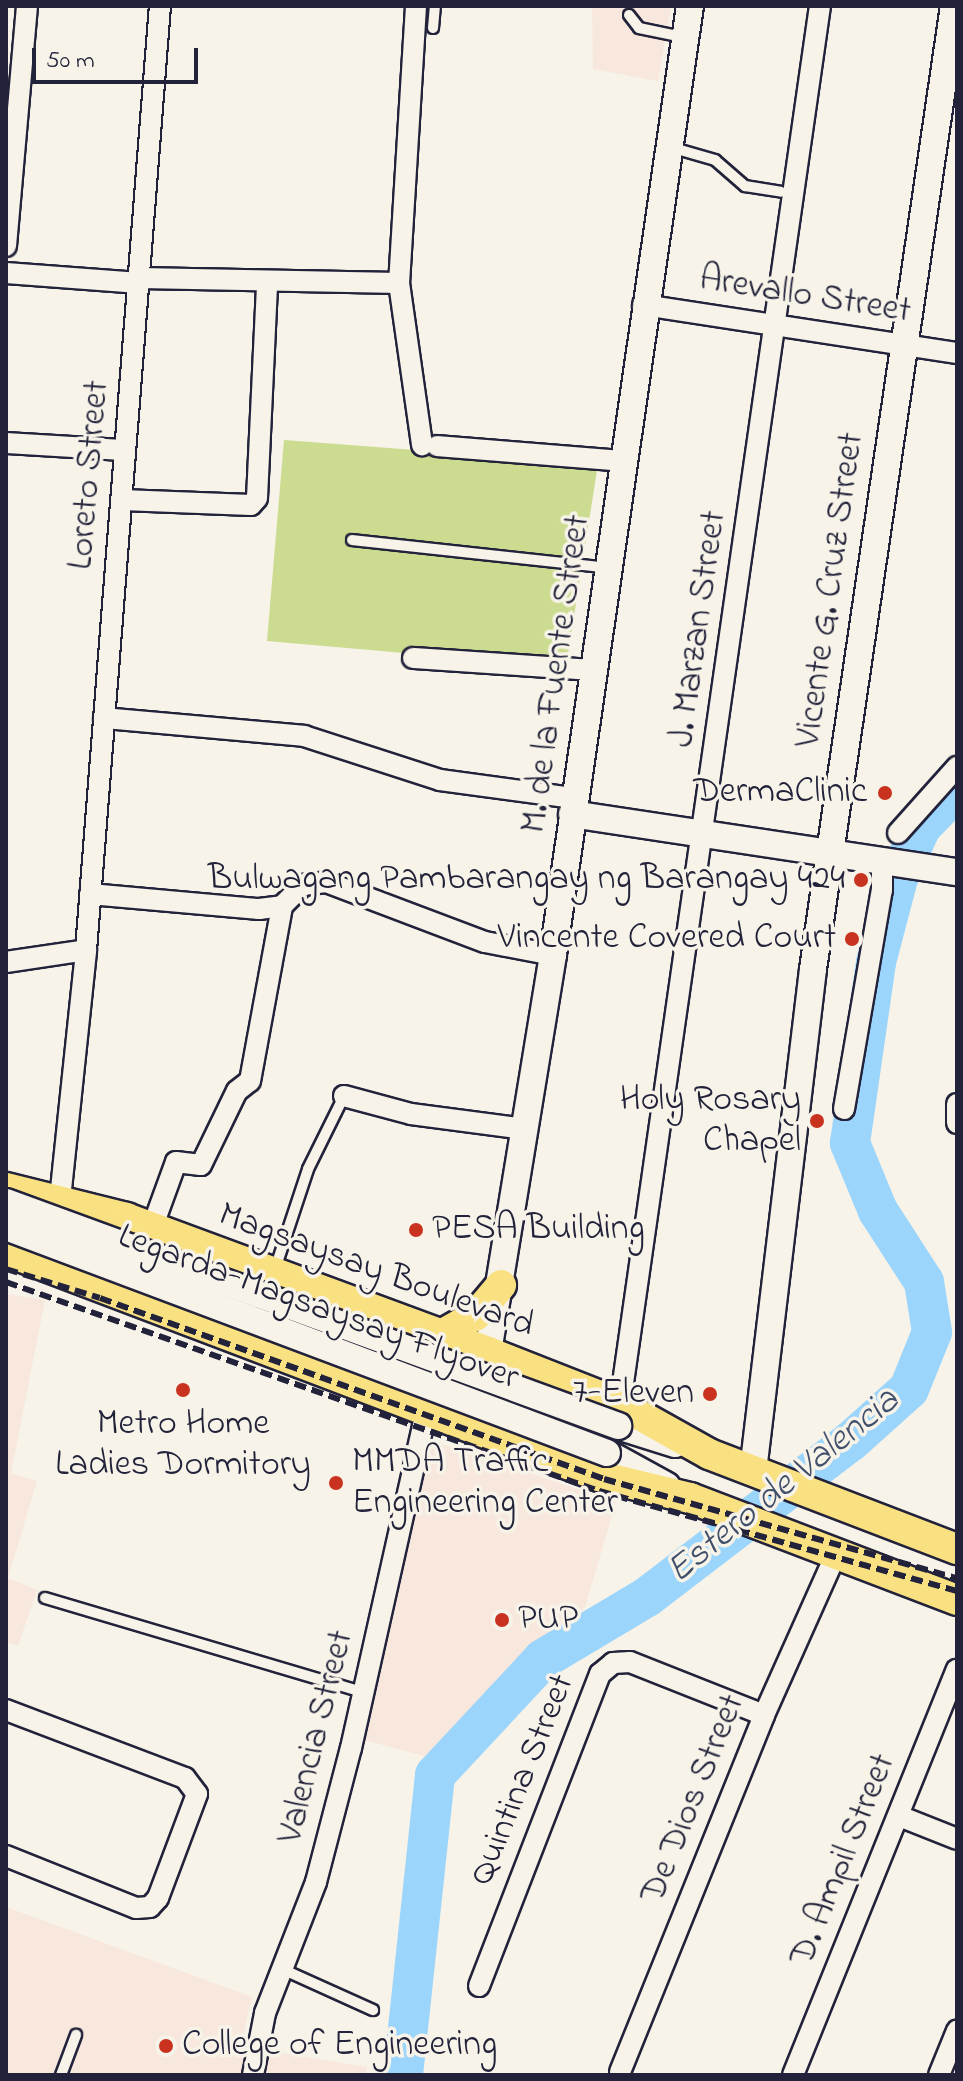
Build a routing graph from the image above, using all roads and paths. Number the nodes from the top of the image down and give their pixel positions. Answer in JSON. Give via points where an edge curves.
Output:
{"nodes":[{"id":1,"x":27,"y":6,"type":"edge"},
{"id":2,"x":160,"y":6,"type":"edge"},
{"id":3,"x":416,"y":6,"type":"edge"},
{"id":4,"x":435,"y":6,"type":"edge"},
{"id":5,"x":690,"y":6,"type":"edge"},
{"id":6,"x":820,"y":6,"type":"edge"},
{"id":7,"x":954,"y":6,"type":"edge"},
{"id":8,"x":629,"y":15,"type":"dead end"},
{"id":9,"x":433,"y":28,"type":"dead end"},
{"id":10,"x":685,"y":38,"type":"junction"},
{"id":11,"x":668,"y":147,"type":"junction"},
{"id":12,"x":781,"y":192,"type":"dead end"},
{"id":13,"x":6,"y":246,"type":"edge"},
{"id":14,"x":6,"y":273,"type":"edge"},
{"id":15,"x":140,"y":281,"type":"junction"},
{"id":16,"x":399,"y":283,"type":"junction"},
{"id":17,"x":267,"y":284,"type":"junction"},
{"id":18,"x":643,"y":305,"type":"junction"},
{"id":19,"x":776,"y":327,"type":"junction"},
{"id":20,"x":902,"y":347,"type":"junction"},
{"id":21,"x":957,"y":353,"type":"edge"},
{"id":22,"x":6,"y":443,"type":"edge"},
{"id":23,"x":125,"y":450,"type":"junction"},
{"id":24,"x":624,"y":461,"type":"junction"},
{"id":25,"x":122,"y":500,"type":"junction"},
{"id":26,"x":352,"y":540,"type":"dead end"},
{"id":27,"x":610,"y":568,"type":"junction"},
{"id":28,"x":413,"y":658,"type":"dead end"},
{"id":29,"x":594,"y":670,"type":"junction"},
{"id":30,"x":104,"y":718,"type":"junction"},
{"id":31,"x":957,"y":767,"type":"edge"},
{"id":32,"x":573,"y":806,"type":"junction"},
{"id":33,"x":898,"y":833,"type":"dead end"},
{"id":34,"x":705,"y":837,"type":"junction"},
{"id":35,"x":830,"y":854,"type":"junction"},
{"id":36,"x":886,"y":861,"type":"junction"},
{"id":37,"x":957,"y":872,"type":"edge"},
{"id":38,"x":90,"y":894,"type":"junction"},
{"id":39,"x":282,"y":906,"type":"junction"},
{"id":40,"x":86,"y":950,"type":"junction"},
{"id":41,"x":553,"y":955,"type":"junction"},
{"id":42,"x":6,"y":962,"type":"edge"},
{"id":43,"x":344,"y":1096,"type":"joint"},
{"id":44,"x":844,"y":1109,"type":"dead end"},
{"id":45,"x":525,"y":1129,"type":"junction"},
{"id":46,"x":6,"y":1188,"type":"edge"},
{"id":47,"x":60,"y":1199,"type":"junction"},
{"id":48,"x":6,"y":1202,"type":"edge"},
{"id":49,"x":139,"y":1223,"type":"junction"},
{"id":50,"x":6,"y":1227,"type":"edge"},
{"id":51,"x":6,"y":1251,"type":"edge"},
{"id":52,"x":274,"y":1272,"type":"junction"},
{"id":53,"x":97,"y":1285,"type":"junction"},
{"id":54,"x":501,"y":1285,"type":"junction"},
{"id":55,"x":441,"y":1335,"type":"junction"},
{"id":56,"x":488,"y":1352,"type":"junction"},
{"id":57,"x":427,"y":1409,"type":"junction"},
{"id":58,"x":619,"y":1415,"type":"junction"},
{"id":59,"x":759,"y":1473,"type":"junction"},
{"id":60,"x":690,"y":1498,"type":"junction"},
{"id":61,"x":957,"y":1549,"type":"edge"},
{"id":62,"x":836,"y":1554,"type":"junction"},
{"id":63,"x":45,"y":1598,"type":"dead end"},
{"id":64,"x":957,"y":1600,"type":"edge"},
{"id":65,"x":957,"y":1670,"type":"edge"},
{"id":66,"x":363,"y":1692,"type":"junction"},
{"id":67,"x":6,"y":1710,"type":"edge"},
{"id":68,"x":764,"y":1715,"type":"junction"},
{"id":69,"x":899,"y":1816,"type":"junction"},
{"id":70,"x":957,"y":1839,"type":"edge"},
{"id":71,"x":6,"y":1856,"type":"edge"},
{"id":72,"x":282,"y":1969,"type":"junction"},
{"id":73,"x":479,"y":1986,"type":"dead end"},
{"id":74,"x":373,"y":2010,"type":"dead end"},
{"id":75,"x":957,"y":2031,"type":"edge"},
{"id":76,"x":76,"y":2035,"type":"dead end"},
{"id":77,"x":614,"y":2074,"type":"edge"},
{"id":78,"x":61,"y":2075,"type":"edge"},
{"id":79,"x":253,"y":2075,"type":"edge"},
{"id":80,"x":793,"y":2075,"type":"edge"},
{"id":81,"x":939,"y":2075,"type":"edge"}],
"edges":[{"from":1,"to":13,"type":"street"},
{"from":2,"to":15,"type":"street","name":"Loreto Street"},
{"from":3,"to":16,"type":"street"},
{"from":4,"to":9,"type":"lane"},
{"from":5,"to":10,"type":"street","name":"M. de la Fuente Street"},
{"from":6,"to":19,"type":"street","name":"J. Marzan Street"},
{"from":7,"to":20,"type":"street","name":"Vicente G. Cruz Street"},
{"from":8,"to":10,"type":"lane","via":[[639,28]]},
{"from":10,"to":11,"type":"street","name":"M. de la Fuente Street"},
{"from":11,"to":12,"type":"lane","via":[[715,160],[745,186]]},
{"from":11,"to":18,"type":"street","name":"M. de la Fuente Street"},
{"from":14,"to":15,"type":"street"},
{"from":15,"to":17,"type":"street"},
{"from":15,"to":23,"type":"street","name":"Loreto Street"},
{"from":16,"to":17,"type":"street"},
{"from":16,"to":24,"type":"street","via":[[429,446]]},
{"from":17,"to":25,"type":"street","via":[[257,498],[251,505]]},
{"from":18,"to":19,"type":"street","name":"Arevallo Street"},
{"from":18,"to":24,"type":"street","name":"M. de la Fuente Street"},
{"from":19,"to":20,"type":"street","name":"Arevallo Street"},
{"from":19,"to":34,"type":"street","name":"J. Marzan Street"},
{"from":20,"to":21,"type":"street","name":"Arevallo Street"},
{"from":20,"to":35,"type":"street","name":"Vicente G. Cruz Street"},
{"from":22,"to":23,"type":"street"},
{"from":23,"to":25,"type":"street","name":"Loreto Street"},
{"from":24,"to":27,"type":"street","name":"M. de la Fuente Street"},
{"from":25,"to":30,"type":"street","name":"Loreto Street"},
{"from":26,"to":27,"type":"lane"},
{"from":27,"to":29,"type":"street","name":"M. de la Fuente Street"},
{"from":28,"to":29,"type":"street"},
{"from":29,"to":32,"type":"street","name":"M. de la Fuente Street"},
{"from":30,"to":32,"type":"street","via":[[304,736],[440,780]]},
{"from":30,"to":38,"type":"street","name":"Loreto Street"},
{"from":31,"to":33,"type":"street"},
{"from":32,"to":34,"type":"street"},
{"from":32,"to":41,"type":"street","name":"M. de la Fuente Street"},
{"from":34,"to":35,"type":"street"},
{"from":34,"to":58,"type":"street","name":"J. Marzan Street"},
{"from":35,"to":36,"type":"street"},
{"from":35,"to":59,"type":"street","name":"Vicente G. Cruz Street"},
{"from":36,"to":37,"type":"street"},
{"from":36,"to":44,"type":"street"},
{"from":38,"to":39,"type":"street","via":[[259,909]]},
{"from":38,"to":40,"type":"street","name":"Loreto Street"},
{"from":39,"to":41,"type":"street","via":[[303,885],[326,882],[485,942]]},
{"from":39,"to":49,"type":"street","via":[[250,1081],[237,1091],[201,1165],[176,1162]]},
{"from":40,"to":42,"type":"street"},
{"from":40,"to":47,"type":"street","name":"Loreto Street"},
{"from":41,"to":45,"type":"street","name":"M. de la Fuente Street"},
{"from":43,"to":45,"type":"street","via":[[411,1114]]},
{"from":43,"to":52,"type":"lane","via":[[308,1169]]},
{"from":45,"to":54,"type":"street","name":"M. de la Fuente Street"},
{"from":46,"to":47,"type":"main road","name":"Magsaysay Boulevard"},
{"from":47,"to":49,"type":"main road","name":"Magsaysay Boulevard"},
{"from":48,"to":58,"type":"street","name":"Legarda-Magsaysay Flyover","bridge":true},
{"from":49,"to":52,"type":"main road","name":"Magsaysay Boulevard"},
{"from":49,"to":53,"type":"main road","via":[[98,1225],[83,1243],[82,1266]]},
{"from":50,"to":60,"type":"street","name":"Legarda-Magsaysay Flyover","bridge":true,"via":[[607,1453]]},
{"from":51,"to":53,"type":"main road"},
{"from":52,"to":55,"type":"main road","name":"Magsaysay Boulevard"},
{"from":53,"to":57,"type":"main road"},
{"from":54,"to":55,"type":"main road","via":[[476,1315]]},
{"from":54,"to":56,"type":"street","name":"M. de la Fuente Street"},
{"from":55,"to":56,"type":"main road","name":"Magsaysay Boulevard"},
{"from":56,"to":58,"type":"main road","name":"Magsaysay Boulevard"},
{"from":57,"to":60,"type":"main road","via":[[599,1476]]},
{"from":57,"to":66,"type":"street","name":"Valencia Street"},
{"from":58,"to":59,"type":"main road","name":"Magsaysay Boulevard"},
{"from":59,"to":61,"type":"main road","name":"Magsaysay Boulevard"},
{"from":60,"to":62,"type":"main road"},
{"from":62,"to":64,"type":"main road"},
{"from":62,"to":68,"type":"street","name":"De Dios Street"},
{"from":63,"to":66,"type":"lane"},
{"from":65,"to":69,"type":"street","name":"D. Ampil Street"},
{"from":66,"to":72,"type":"street","name":"Valencia Street","via":[[316,1882]]},
{"from":67,"to":71,"type":"street","via":[[194,1785],[197,1794],[150,1907],[136,1908]]},
{"from":68,"to":73,"type":"street","name":"Quintina Street","via":[[630,1662],[613,1663],[600,1674]]},
{"from":68,"to":77,"type":"street","name":"De Dios Street"},
{"from":69,"to":70,"type":"street"},
{"from":69,"to":80,"type":"street","name":"D. Ampil Street"},
{"from":72,"to":74,"type":"lane"},
{"from":72,"to":79,"type":"street","name":"Valencia Street","via":[[265,2013]]},
{"from":75,"to":81,"type":"street"},
{"from":76,"to":78,"type":"lane"}]}
